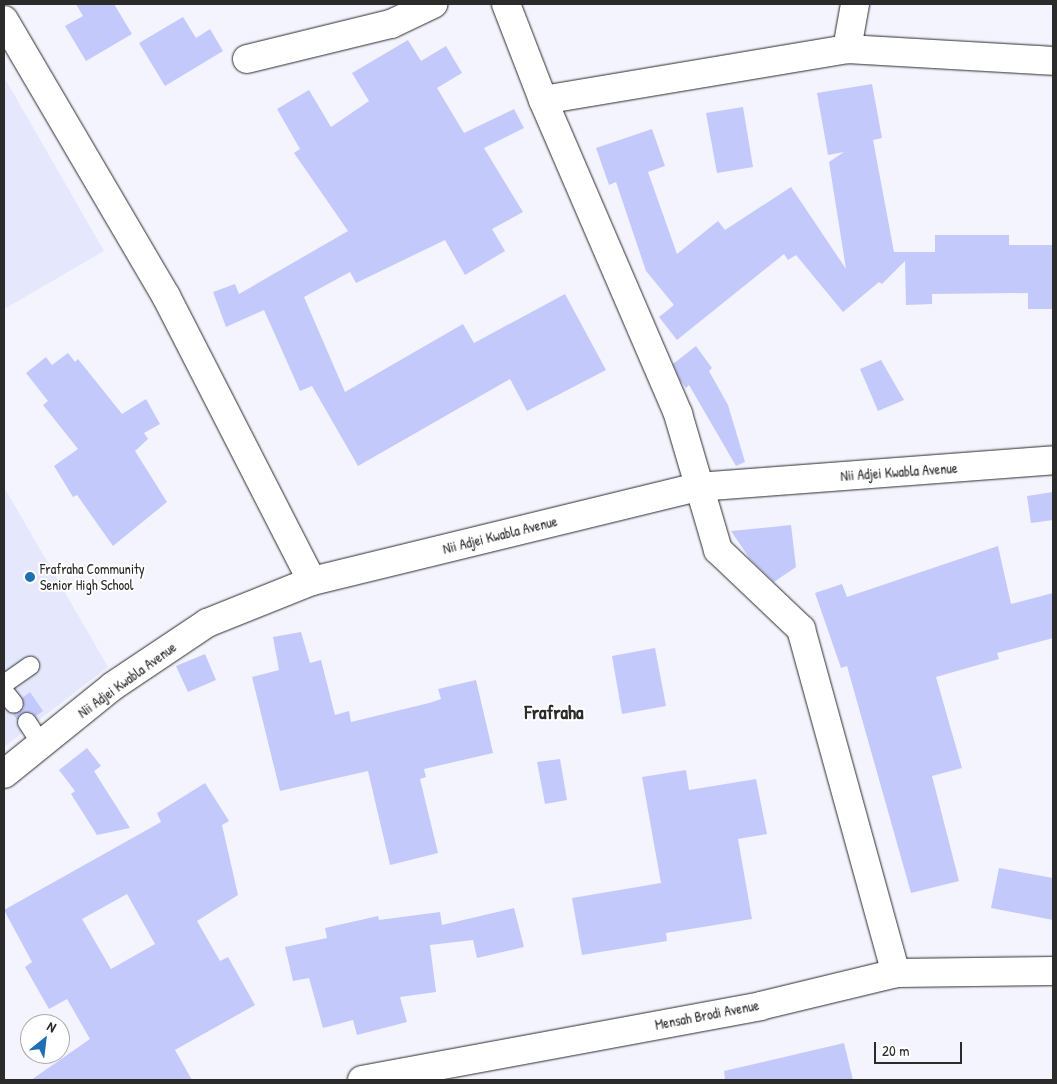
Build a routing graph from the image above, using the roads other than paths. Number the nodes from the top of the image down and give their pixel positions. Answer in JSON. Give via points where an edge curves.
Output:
{"nodes":[{"id":1,"x":433,"y":4,"type":"edge"},
{"id":2,"x":506,"y":4,"type":"edge"},
{"id":3,"x":855,"y":4,"type":"edge"},
{"id":4,"x":4,"y":20,"type":"edge"},
{"id":5,"x":847,"y":49,"type":"junction"},
{"id":6,"x":247,"y":59,"type":"dead end"},
{"id":7,"x":1053,"y":61,"type":"edge"},
{"id":8,"x":543,"y":100,"type":"junction"},
{"id":9,"x":1053,"y":460,"type":"edge"},
{"id":10,"x":698,"y":487,"type":"junction"},
{"id":11,"x":312,"y":581,"type":"junction"},
{"id":12,"x":30,"y":666,"type":"dead end"},
{"id":13,"x":4,"y":684,"type":"edge"},
{"id":14,"x":27,"y":722,"type":"dead end"},
{"id":15,"x":42,"y":745,"type":"junction"},
{"id":16,"x":4,"y":772,"type":"edge"},
{"id":17,"x":1053,"y":970,"type":"edge"},
{"id":18,"x":896,"y":973,"type":"junction"},
{"id":19,"x":362,"y":1080,"type":"edge"}],
"edges":[{"from":1,"to":6,"type":"street","via":[[391,24]]},
{"from":2,"to":8,"type":"street"},
{"from":3,"to":5,"type":"street"},
{"from":4,"to":11,"type":"street","via":[[166,296]]},
{"from":5,"to":7,"type":"street"},
{"from":5,"to":8,"type":"street"},
{"from":8,"to":10,"type":"street","via":[[678,414]]},
{"from":9,"to":10,"type":"street","name":"Nii Adjei Kwabla Avenue"},
{"from":10,"to":11,"type":"street","name":"Nii Adjei Kwabla Avenue"},
{"from":10,"to":18,"type":"street","via":[[718,550],[801,629]]},
{"from":11,"to":15,"type":"street","name":"Nii Adjei Kwabla Avenue","via":[[207,623],[113,686]]},
{"from":12,"to":13,"type":"lane"},
{"from":14,"to":15,"type":"lane"},
{"from":15,"to":16,"type":"street","name":"Nii Adjei Kwabla Avenue"},
{"from":17,"to":18,"type":"street","name":"Mensah Brodi Avenue"},
{"from":18,"to":19,"type":"street","name":"Mensah Brodi Avenue","via":[[760,1006]]}]}
